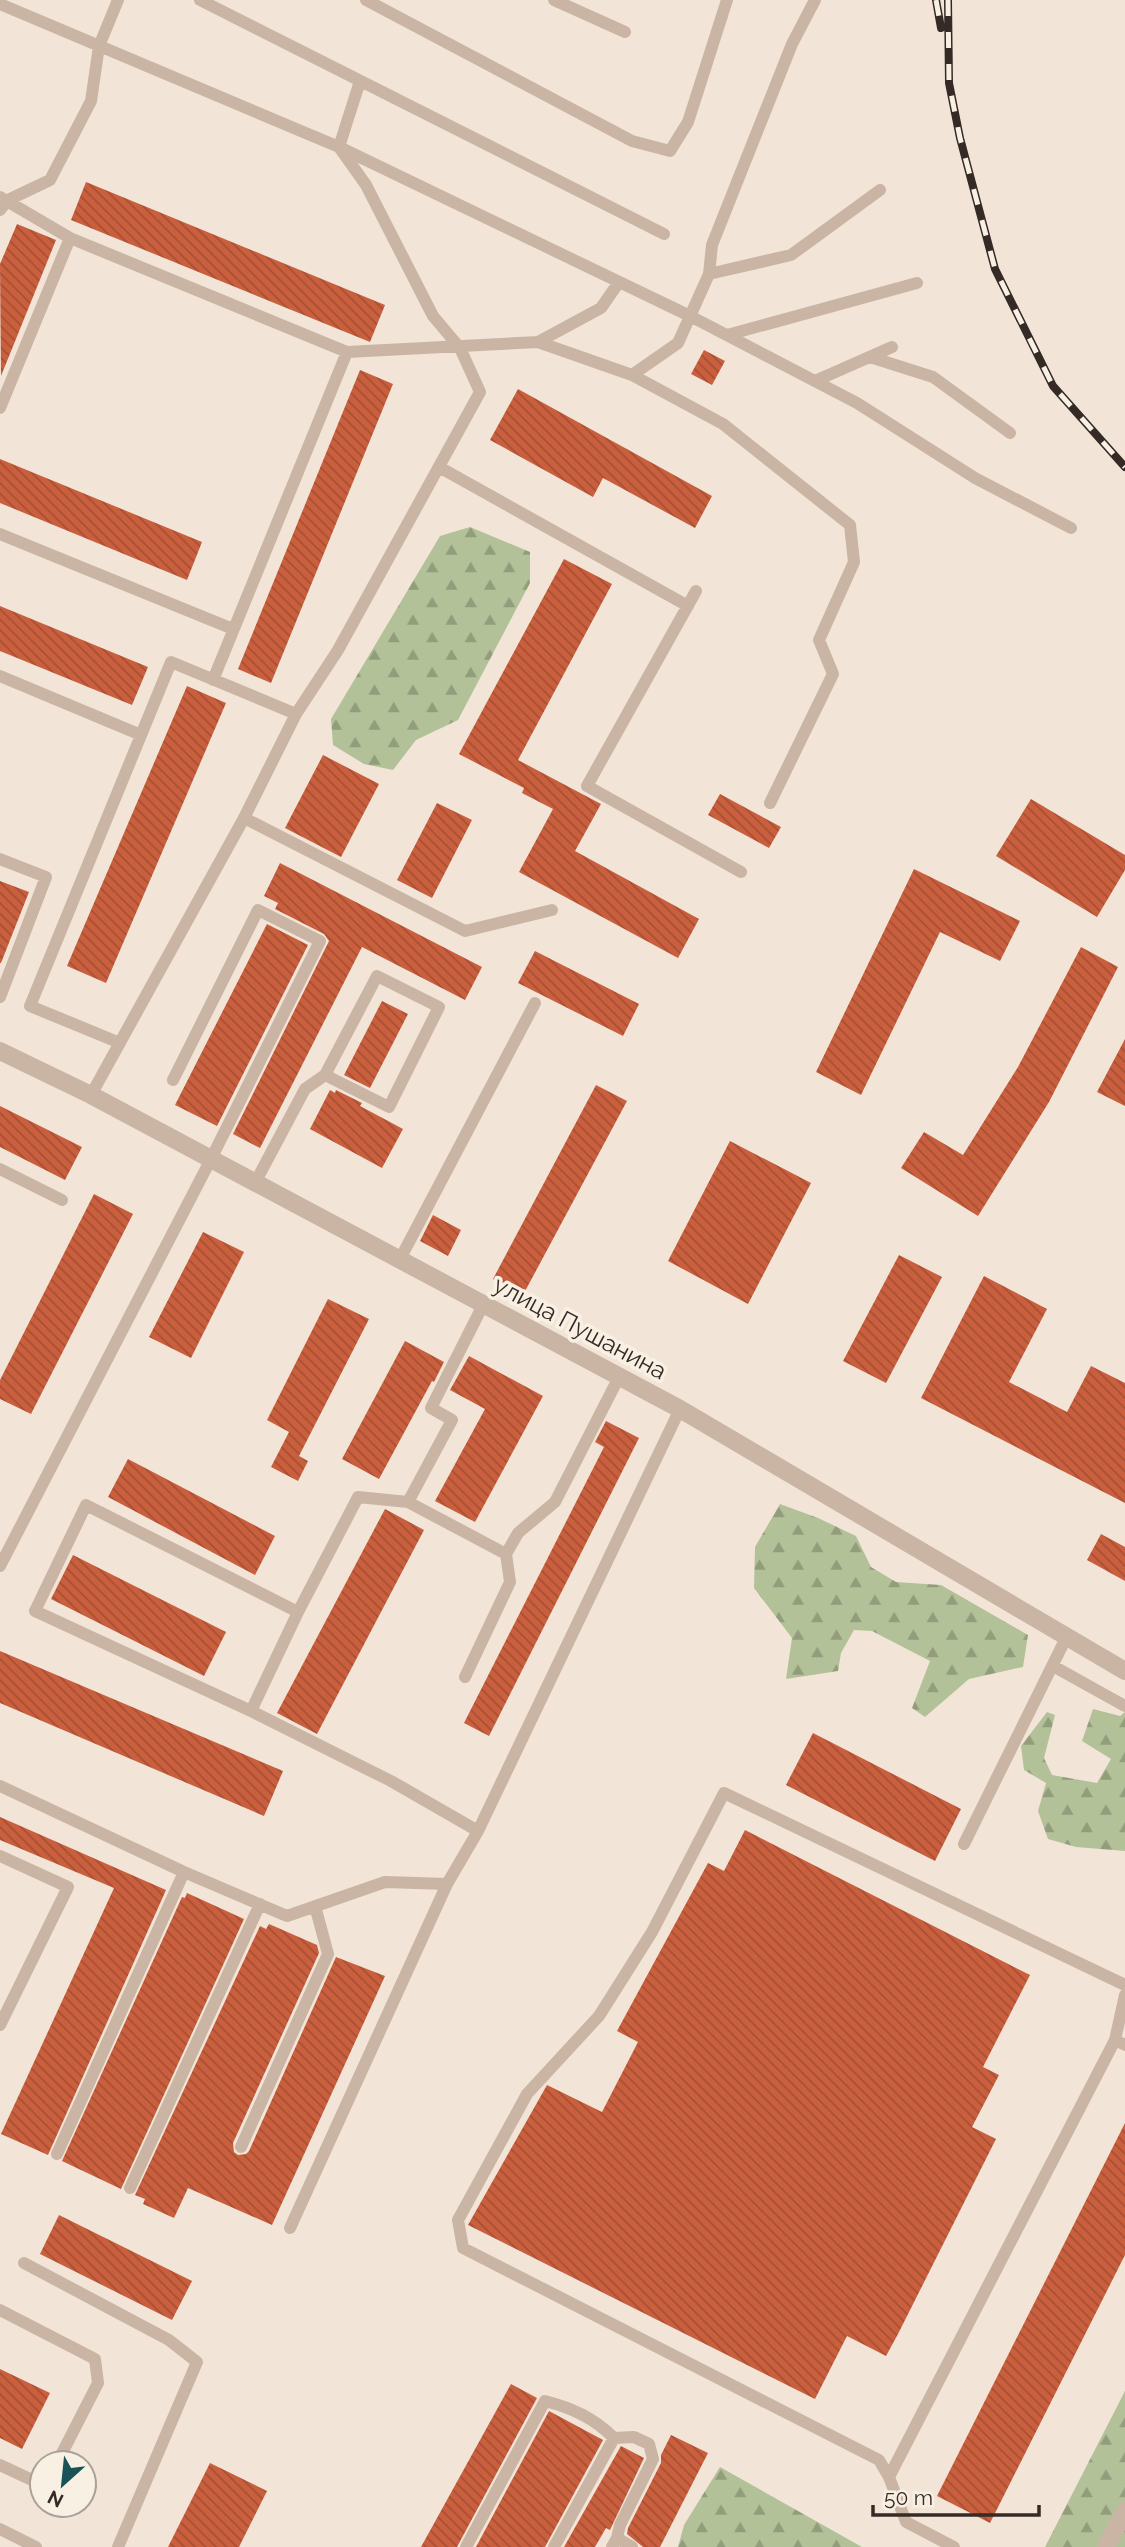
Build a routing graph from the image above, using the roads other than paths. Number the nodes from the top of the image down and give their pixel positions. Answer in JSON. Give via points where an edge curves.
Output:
{"nodes":[{"id":1,"x":118,"y":0,"type":"edge"},
{"id":2,"x":200,"y":0,"type":"edge"},
{"id":3,"x":366,"y":0,"type":"edge"},
{"id":4,"x":554,"y":0,"type":"edge"},
{"id":5,"x":727,"y":0,"type":"edge"},
{"id":6,"x":815,"y":0,"type":"edge"},
{"id":7,"x":0,"y":4,"type":"edge"},
{"id":8,"x":625,"y":32,"type":"dead end"},
{"id":9,"x":99,"y":46,"type":"junction"},
{"id":10,"x":360,"y":81,"type":"junction"},
{"id":11,"x":339,"y":147,"type":"junction"},
{"id":12,"x":880,"y":190,"type":"dead end"},
{"id":13,"x":3,"y":202,"type":"edge"},
{"id":14,"x":664,"y":233,"type":"dead end"},
{"id":15,"x":70,"y":238,"type":"junction"},
{"id":16,"x":709,"y":274,"type":"junction"},
{"id":17,"x":619,"y":282,"type":"junction"},
{"id":18,"x":918,"y":283,"type":"dead end"},
{"id":19,"x":690,"y":316,"type":"junction"},
{"id":20,"x":727,"y":335,"type":"junction"},
{"id":21,"x":538,"y":342,"type":"junction"},
{"id":22,"x":892,"y":347,"type":"dead end"},
{"id":23,"x":460,"y":348,"type":"junction"},
{"id":24,"x":347,"y":352,"type":"junction"},
{"id":25,"x":870,"y":357,"type":"junction"},
{"id":26,"x":632,"y":375,"type":"junction"},
{"id":27,"x":815,"y":381,"type":"junction"},
{"id":28,"x":0,"y":408,"type":"edge"},
{"id":29,"x":1010,"y":433,"type":"dead end"},
{"id":30,"x":439,"y":467,"type":"junction"},
{"id":31,"x":1071,"y":528,"type":"dead end"},
{"id":32,"x":0,"y":534,"type":"edge"},
{"id":33,"x":696,"y":590,"type":"dead end"},
{"id":34,"x":688,"y":606,"type":"junction"},
{"id":35,"x":233,"y":629,"type":"junction"},
{"id":36,"x":0,"y":676,"type":"edge"},
{"id":37,"x":213,"y":680,"type":"junction"},
{"id":38,"x":296,"y":713,"type":"junction"},
{"id":39,"x":141,"y":735,"type":"junction"},
{"id":40,"x":770,"y":803,"type":"dead end"},
{"id":41,"x":244,"y":818,"type":"junction"},
{"id":42,"x":0,"y":859,"type":"edge"},
{"id":43,"x":741,"y":872,"type":"dead end"},
{"id":44,"x":552,"y":910,"type":"dead end"},
{"id":45,"x":0,"y":958,"type":"edge"},
{"id":46,"x":13,"y":963,"type":"junction"},
{"id":47,"x":0,"y":997,"type":"edge"},
{"id":48,"x":535,"y":1003,"type":"dead end"},
{"id":49,"x":120,"y":1043,"type":"junction"},
{"id":50,"x":0,"y":1051,"type":"edge"},
{"id":51,"x":325,"y":1075,"type":"junction"},
{"id":52,"x":173,"y":1080,"type":"dead end"},
{"id":53,"x":91,"y":1095,"type":"junction"},
{"id":54,"x":211,"y":1159,"type":"junction"},
{"id":55,"x":0,"y":1169,"type":"edge"},
{"id":56,"x":255,"y":1183,"type":"junction"},
{"id":57,"x":62,"y":1200,"type":"dead end"},
{"id":58,"x":399,"y":1261,"type":"junction"},
{"id":59,"x":483,"y":1305,"type":"junction"},
{"id":60,"x":619,"y":1377,"type":"junction"},
{"id":61,"x":680,"y":1409,"type":"junction"},
{"id":62,"x":408,"y":1502,"type":"junction"},
{"id":63,"x":506,"y":1554,"type":"junction"},
{"id":64,"x":0,"y":1566,"type":"edge"},
{"id":65,"x":298,"y":1612,"type":"junction"},
{"id":66,"x":1066,"y":1638,"type":"junction"},
{"id":67,"x":1053,"y":1666,"type":"junction"},
{"id":68,"x":1125,"y":1671,"type":"edge"},
{"id":69,"x":465,"y":1677,"type":"dead end"},
{"id":70,"x":1125,"y":1706,"type":"edge"},
{"id":71,"x":251,"y":1711,"type":"junction"},
{"id":72,"x":0,"y":1786,"type":"edge"},
{"id":73,"x":478,"y":1831,"type":"junction"},
{"id":74,"x":964,"y":1844,"type":"dead end"},
{"id":75,"x":0,"y":1856,"type":"edge"},
{"id":76,"x":184,"y":1872,"type":"junction"},
{"id":77,"x":447,"y":1884,"type":"junction"},
{"id":78,"x":260,"y":1904,"type":"junction"},
{"id":79,"x":315,"y":1906,"type":"junction"},
{"id":80,"x":1125,"y":1985,"type":"edge"},
{"id":81,"x":1125,"y":1995,"type":"edge"},
{"id":82,"x":0,"y":2025,"type":"edge"},
{"id":83,"x":1120,"y":2042,"type":"edge"},
{"id":84,"x":241,"y":2147,"type":"dead end"},
{"id":85,"x":57,"y":2154,"type":"dead end"},
{"id":86,"x":131,"y":2188,"type":"dead end"},
{"id":87,"x":290,"y":2228,"type":"dead end"},
{"id":88,"x":24,"y":2263,"type":"dead end"},
{"id":89,"x":0,"y":2309,"type":"edge"},
{"id":90,"x":614,"y":2438,"type":"junction"},
{"id":91,"x":64,"y":2449,"type":"edge"},
{"id":92,"x":0,"y":2465,"type":"edge"},
{"id":93,"x":889,"y":2477,"type":"junction"},
{"id":94,"x":28,"y":2478,"type":"edge"},
{"id":95,"x":1125,"y":2511,"type":"edge"},
{"id":96,"x":0,"y":2529,"type":"edge"},
{"id":97,"x":615,"y":2542,"type":"edge"},
{"id":98,"x":36,"y":2547,"type":"edge"},
{"id":99,"x":118,"y":2547,"type":"edge"},
{"id":100,"x":466,"y":2547,"type":"edge"},
{"id":101,"x":554,"y":2547,"type":"edge"},
{"id":102,"x":632,"y":2547,"type":"edge"},
{"id":103,"x":954,"y":2547,"type":"edge"},
{"id":104,"x":1106,"y":2547,"type":"edge"}],
"edges":[{"from":1,"to":9,"type":"lane"},
{"from":2,"to":10,"type":"lane"},
{"from":3,"to":5,"type":"lane","via":[[632,141],[670,151],[688,122]]},
{"from":4,"to":8,"type":"lane"},
{"from":6,"to":16,"type":"lane","via":[[712,246]]},
{"from":7,"to":9,"type":"lane"},
{"from":9,"to":11,"type":"lane"},
{"from":9,"to":13,"type":"lane","via":[[91,101],[50,180]]},
{"from":10,"to":11,"type":"lane"},
{"from":10,"to":14,"type":"lane"},
{"from":11,"to":17,"type":"lane"},
{"from":11,"to":23,"type":"lane","via":[[366,185],[433,316]]},
{"from":12,"to":16,"type":"lane","via":[[791,255]]},
{"from":13,"to":15,"type":"lane"},
{"from":15,"to":24,"type":"lane"},
{"from":15,"to":28,"type":"lane"},
{"from":16,"to":19,"type":"lane"},
{"from":17,"to":19,"type":"lane"},
{"from":17,"to":21,"type":"lane","via":[[601,308]]},
{"from":18,"to":20,"type":"lane"},
{"from":19,"to":20,"type":"lane"},
{"from":19,"to":26,"type":"lane","via":[[678,344]]},
{"from":20,"to":27,"type":"lane"},
{"from":21,"to":23,"type":"lane"},
{"from":21,"to":26,"type":"lane"},
{"from":22,"to":25,"type":"lane"},
{"from":23,"to":24,"type":"lane"},
{"from":23,"to":30,"type":"lane","via":[[480,392]]},
{"from":24,"to":35,"type":"lane"},
{"from":25,"to":27,"type":"lane"},
{"from":25,"to":29,"type":"lane","via":[[933,377]]},
{"from":26,"to":40,"type":"lane","via":[[723,424],[849,525],[854,562],[819,640],[833,674]]},
{"from":27,"to":31,"type":"lane","via":[[975,478]]},
{"from":30,"to":34,"type":"lane"},
{"from":30,"to":38,"type":"lane","via":[[338,650]]},
{"from":32,"to":35,"type":"lane"},
{"from":33,"to":34,"type":"lane"},
{"from":34,"to":43,"type":"lane","via":[[587,786]]},
{"from":35,"to":37,"type":"lane"},
{"from":36,"to":39,"type":"lane"},
{"from":37,"to":38,"type":"lane"},
{"from":37,"to":39,"type":"lane","via":[[171,662]]},
{"from":38,"to":41,"type":"lane"},
{"from":39,"to":49,"type":"lane","via":[[30,1006]]},
{"from":41,"to":44,"type":"lane","via":[[465,931]]},
{"from":41,"to":49,"type":"lane"},
{"from":42,"to":46,"type":"lane","via":[[46,877]]},
{"from":45,"to":46,"type":"lane"},
{"from":46,"to":47,"type":"lane"},
{"from":48,"to":58,"type":"lane"},
{"from":49,"to":53,"type":"lane"},
{"from":50,"to":53,"type":"street","name":"улица Пушанина"},
{"from":51,"to":51,"type":"lane","via":[[377,976],[439,1007],[389,1107]]},
{"from":51,"to":56,"type":"lane","via":[[305,1089]]},
{"from":52,"to":54,"type":"lane","via":[[258,910],[320,941]]},
{"from":53,"to":54,"type":"street","name":"улица Пушанина"},
{"from":54,"to":56,"type":"street","name":"улица Пушанина"},
{"from":54,"to":64,"type":"lane"},
{"from":55,"to":57,"type":"lane"},
{"from":56,"to":58,"type":"street","name":"улица Пушанина"},
{"from":58,"to":59,"type":"street","name":"улица Пушанина"},
{"from":59,"to":60,"type":"street","name":"улица Пушанина"},
{"from":59,"to":62,"type":"lane","via":[[431,1408],[452,1420]]},
{"from":60,"to":61,"type":"street","name":"улица Пушанина"},
{"from":60,"to":63,"type":"lane","via":[[555,1502],[518,1533]]},
{"from":61,"to":66,"type":"street","name":"улица Пушанина"},
{"from":61,"to":73,"type":"lane"},
{"from":62,"to":63,"type":"lane"},
{"from":62,"to":65,"type":"lane","via":[[358,1497]]},
{"from":63,"to":69,"type":"lane","via":[[510,1582]]},
{"from":65,"to":71,"type":"lane"},
{"from":65,"to":71,"type":"lane","via":[[86,1505],[35,1611]]},
{"from":66,"to":67,"type":"lane"},
{"from":66,"to":68,"type":"street","name":"улица Пушанина"},
{"from":67,"to":70,"type":"lane"},
{"from":67,"to":74,"type":"lane"},
{"from":71,"to":73,"type":"lane","via":[[391,1781]]},
{"from":72,"to":76,"type":"lane"},
{"from":73,"to":77,"type":"lane"},
{"from":75,"to":82,"type":"lane","via":[[68,1887]]},
{"from":76,"to":78,"type":"lane"},
{"from":76,"to":85,"type":"lane"},
{"from":77,"to":79,"type":"lane","via":[[385,1882]]},
{"from":77,"to":87,"type":"lane"},
{"from":78,"to":79,"type":"lane","via":[[287,1916]]},
{"from":78,"to":86,"type":"lane"},
{"from":79,"to":84,"type":"lane","via":[[328,1954]]},
{"from":80,"to":93,"type":"lane","via":[[724,1793],[652,1932],[599,2016],[527,2094],[458,2220],[463,2248],[879,2460]]},
{"from":81,"to":83,"type":"lane"},
{"from":83,"to":93,"type":"lane"},
{"from":88,"to":99,"type":"lane","via":[[170,2340],[197,2362]]},
{"from":89,"to":91,"type":"lane","via":[[95,2359],[98,2383]]},
{"from":90,"to":97,"type":"lane","via":[[634,2437],[649,2444],[653,2459]]},
{"from":90,"to":100,"type":"lane","via":[[599,2423],[545,2401]]},
{"from":90,"to":101,"type":"lane"},
{"from":92,"to":94,"type":"lane"},
{"from":93,"to":103,"type":"lane","via":[[906,2522]]},
{"from":95,"to":104,"type":"street"},
{"from":96,"to":98,"type":"lane"},
{"from":97,"to":102,"type":"lane"}]}
